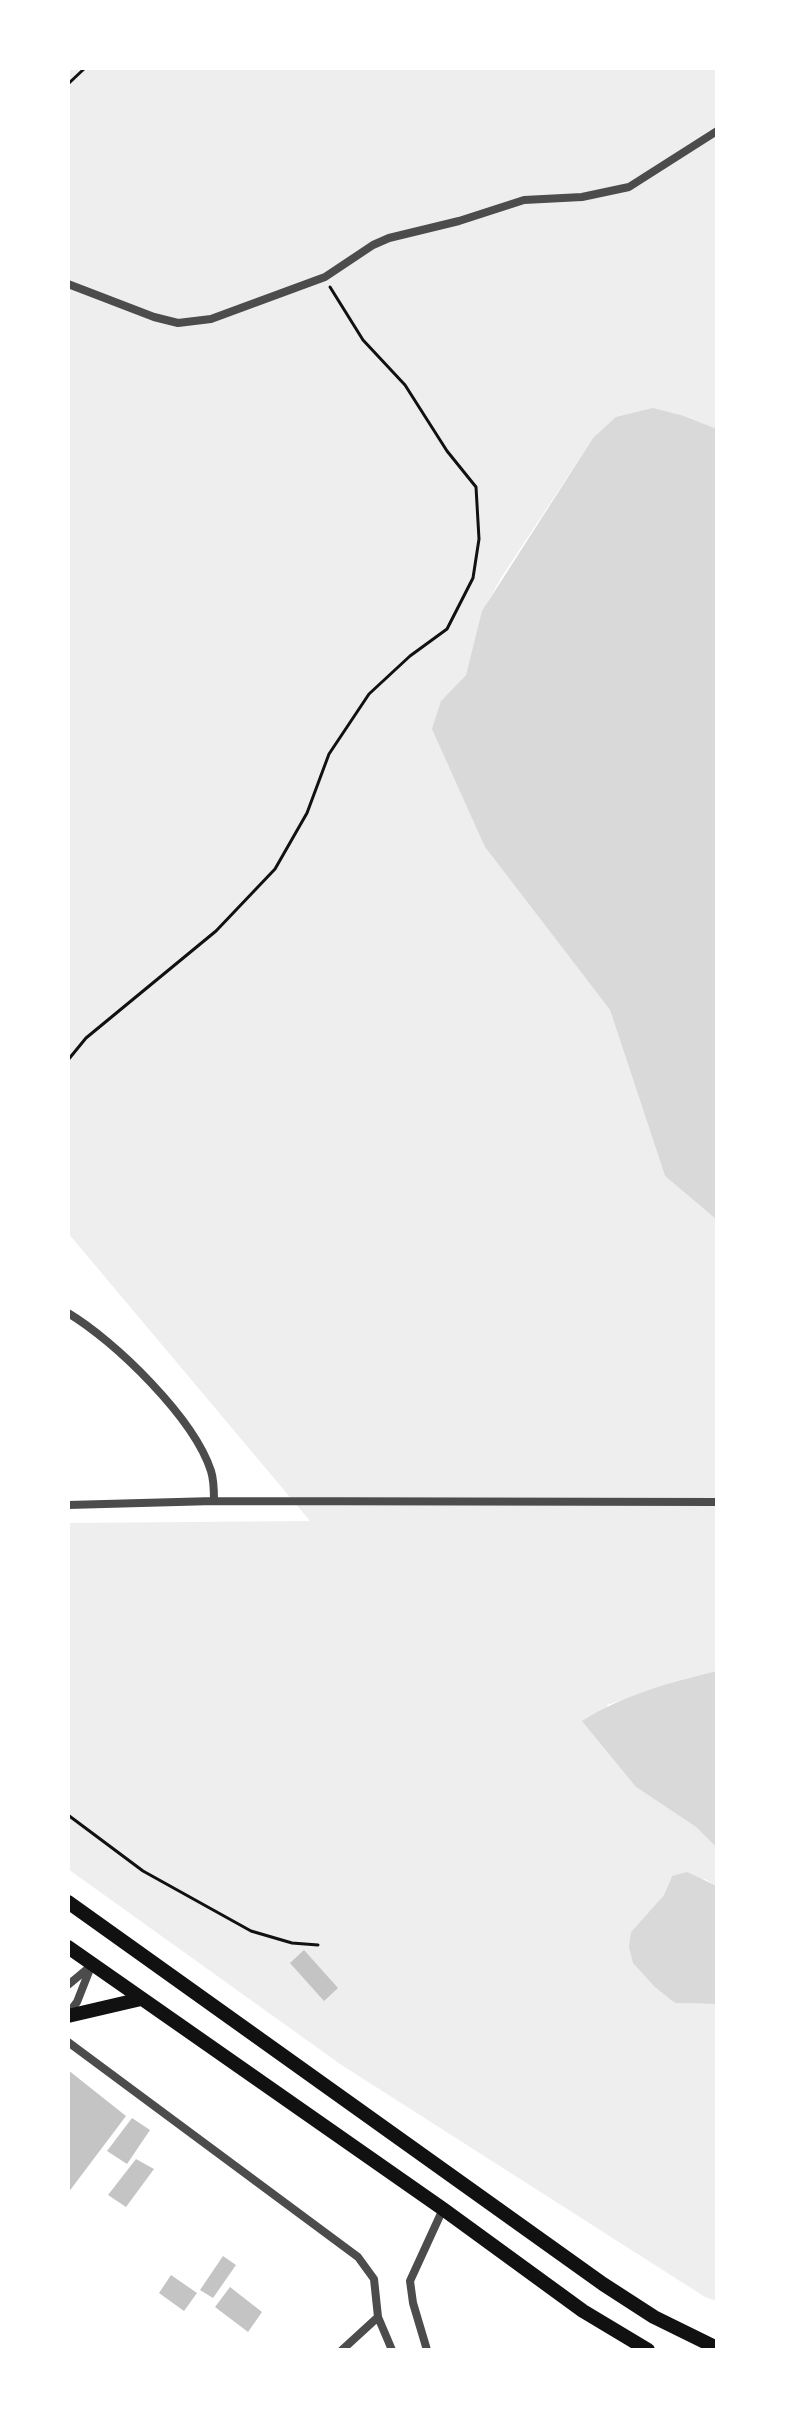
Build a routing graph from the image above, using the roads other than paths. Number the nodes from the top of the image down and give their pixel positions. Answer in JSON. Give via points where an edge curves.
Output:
{"nodes":[{"id":1,"x":717,"y":131,"type":"edge"},
{"id":2,"x":68,"y":284,"type":"edge"},
{"id":3,"x":68,"y":1313,"type":"edge"},
{"id":4,"x":214,"y":1501,"type":"junction"},
{"id":5,"x":717,"y":1502,"type":"edge"},
{"id":6,"x":68,"y":1505,"type":"edge"},
{"id":7,"x":68,"y":1902,"type":"edge"},
{"id":8,"x":68,"y":1947,"type":"edge"},
{"id":9,"x":92,"y":1964,"type":"junction"},
{"id":10,"x":68,"y":1985,"type":"edge"},
{"id":11,"x":141,"y":1999,"type":"junction"},
{"id":12,"x":68,"y":2015,"type":"edge"},
{"id":13,"x":68,"y":2042,"type":"edge"},
{"id":14,"x":443,"y":2209,"type":"junction"},
{"id":15,"x":378,"y":2317,"type":"junction"},
{"id":16,"x":717,"y":2348,"type":"edge"},
{"id":17,"x":342,"y":2350,"type":"edge"},
{"id":18,"x":392,"y":2350,"type":"edge"},
{"id":19,"x":427,"y":2350,"type":"edge"},
{"id":20,"x":648,"y":2350,"type":"edge"}],
"edges":[{"from":1,"to":2,"type":"street","via":[[629,187],[582,197],[524,200],[389,238],[325,277],[211,319],[178,323]]},
{"from":3,"to":4,"type":"street","via":[[119,1354],[179,1415],[208,1465]]},
{"from":4,"to":5,"type":"street"},
{"from":4,"to":6,"type":"street"},
{"from":7,"to":16,"type":"highway","via":[[603,2284]]},
{"from":8,"to":9,"type":"highway"},
{"from":9,"to":10,"type":"street"},
{"from":9,"to":11,"type":"highway"},
{"from":9,"to":12,"type":"street"},
{"from":11,"to":12,"type":"highway"},
{"from":11,"to":14,"type":"highway"},
{"from":13,"to":15,"type":"street","via":[[358,2257],[374,2279]]},
{"from":14,"to":19,"type":"street","via":[[410,2281]]},
{"from":14,"to":20,"type":"highway","via":[[583,2311]]},
{"from":15,"to":17,"type":"street"},
{"from":15,"to":18,"type":"street"}]}
